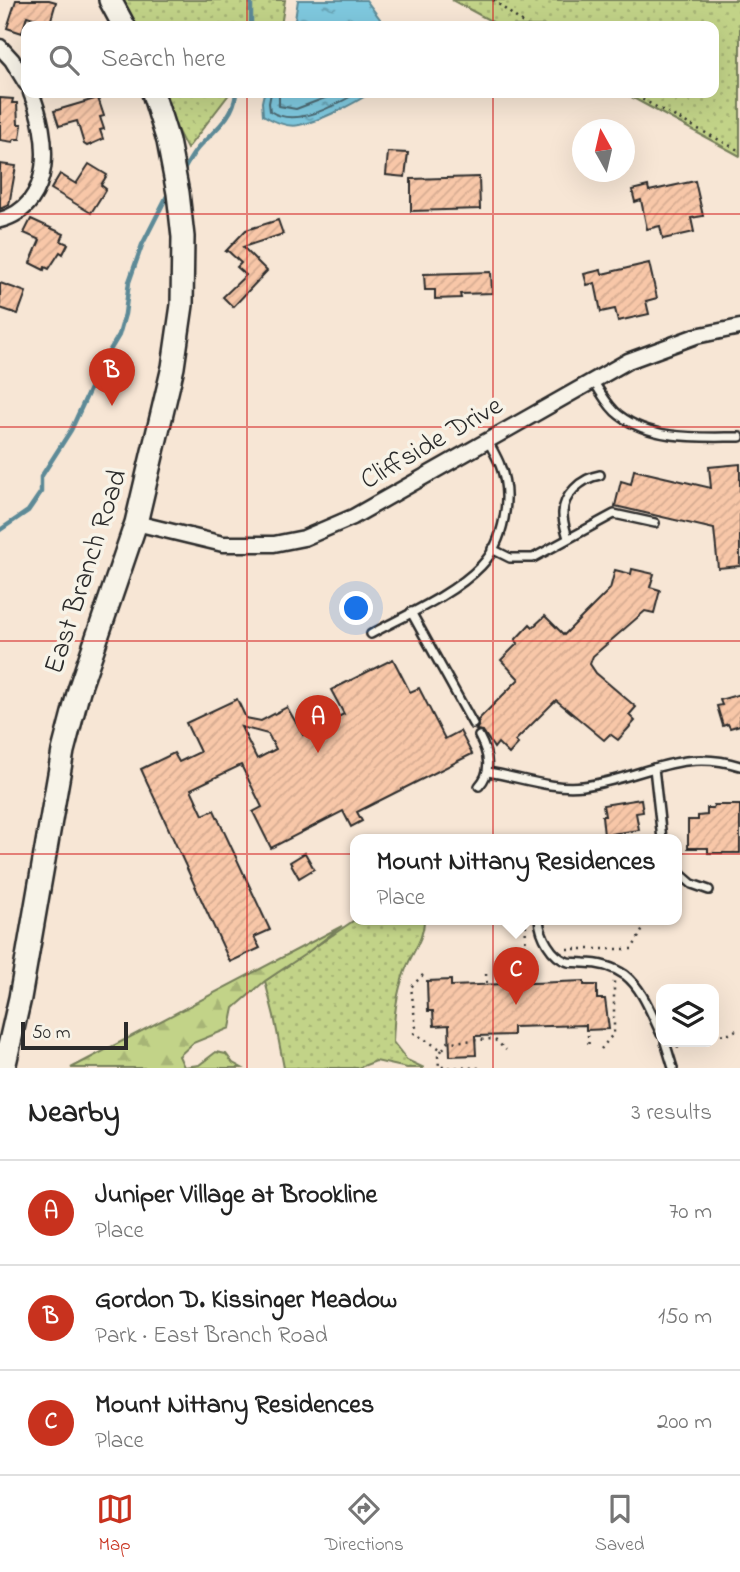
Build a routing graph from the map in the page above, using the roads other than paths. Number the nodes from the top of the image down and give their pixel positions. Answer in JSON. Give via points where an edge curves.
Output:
{"nodes":[{"id":1,"x":110,"y":0,"type":"edge"},
{"id":2,"x":121,"y":21,"type":"edge"},
{"id":3,"x":0,"y":47,"type":"edge"},
{"id":4,"x":21,"y":75,"type":"edge"},
{"id":5,"x":33,"y":98,"type":"edge"},
{"id":6,"x":155,"y":98,"type":"edge"},
{"id":7,"x":0,"y":220,"type":"edge"},
{"id":8,"x":740,"y":327,"type":"edge"},
{"id":9,"x":593,"y":381,"type":"junction"},
{"id":10,"x":740,"y":437,"type":"edge"},
{"id":11,"x":487,"y":441,"type":"junction"},
{"id":12,"x":600,"y":475,"type":"dead end"},
{"id":13,"x":136,"y":523,"type":"junction"},
{"id":14,"x":655,"y":523,"type":"dead end"},
{"id":15,"x":568,"y":538,"type":"junction"},
{"id":16,"x":492,"y":549,"type":"junction"},
{"id":17,"x":411,"y":612,"type":"junction"},
{"id":18,"x":371,"y":634,"type":"dead end"},
{"id":19,"x":473,"y":724,"type":"dead end"},
{"id":20,"x":479,"y":736,"type":"dead end"},
{"id":21,"x":740,"y":766,"type":"edge"},
{"id":22,"x":654,"y":768,"type":"junction"},
{"id":23,"x":488,"y":772,"type":"junction"},
{"id":24,"x":479,"y":786,"type":"dead end"},
{"id":25,"x":661,"y":834,"type":"edge"},
{"id":26,"x":682,"y":875,"type":"edge"},
{"id":27,"x":709,"y":890,"type":"dead end"},
{"id":28,"x":540,"y":925,"type":"edge"},
{"id":29,"x":656,"y":1024,"type":"edge"},
{"id":30,"x":667,"y":1047,"type":"edge"},
{"id":31,"x":4,"y":1068,"type":"edge"},
{"id":32,"x":673,"y":1068,"type":"edge"}],
"edges":[{"from":1,"to":2,"type":"main road"},
{"from":3,"to":4,"type":"street"},
{"from":5,"to":7,"type":"street","via":[[43,137],[41,183],[18,214]]},
{"from":6,"to":13,"type":"main road","name":"East Branch Road","via":[[169,141],[178,193],[183,305]]},
{"from":8,"to":9,"type":"street","name":"Cliffside Drive","via":[[662,347]]},
{"from":9,"to":10,"type":"lane","via":[[618,414],[633,424],[679,437]]},
{"from":9,"to":11,"type":"street","name":"Cliffside Drive"},
{"from":11,"to":13,"type":"street","name":"Cliffside Drive","via":[[354,517],[304,538],[274,544],[223,544]]},
{"from":11,"to":16,"type":"lane","via":[[502,472],[505,503]]},
{"from":12,"to":15,"type":"lane","via":[[578,484],[564,504]]},
{"from":13,"to":31,"type":"main road","name":"East Branch Road","via":[[63,751]]},
{"from":14,"to":15,"type":"lane","via":[[614,514]]},
{"from":15,"to":16,"type":"lane","via":[[533,558],[510,558]]},
{"from":16,"to":17,"type":"lane","via":[[462,583]]},
{"from":17,"to":18,"type":"lane"},
{"from":17,"to":19,"type":"lane"},
{"from":20,"to":23,"type":"lane"},
{"from":21,"to":22,"type":"lane","via":[[701,759]]},
{"from":22,"to":23,"type":"lane","via":[[571,787]]},
{"from":22,"to":25,"type":"lane"},
{"from":23,"to":24,"type":"lane"},
{"from":26,"to":27,"type":"lane"},
{"from":28,"to":29,"type":"lane","via":[[550,948],[568,962],[603,964],[625,975],[642,995]]},
{"from":30,"to":32,"type":"lane"}]}
